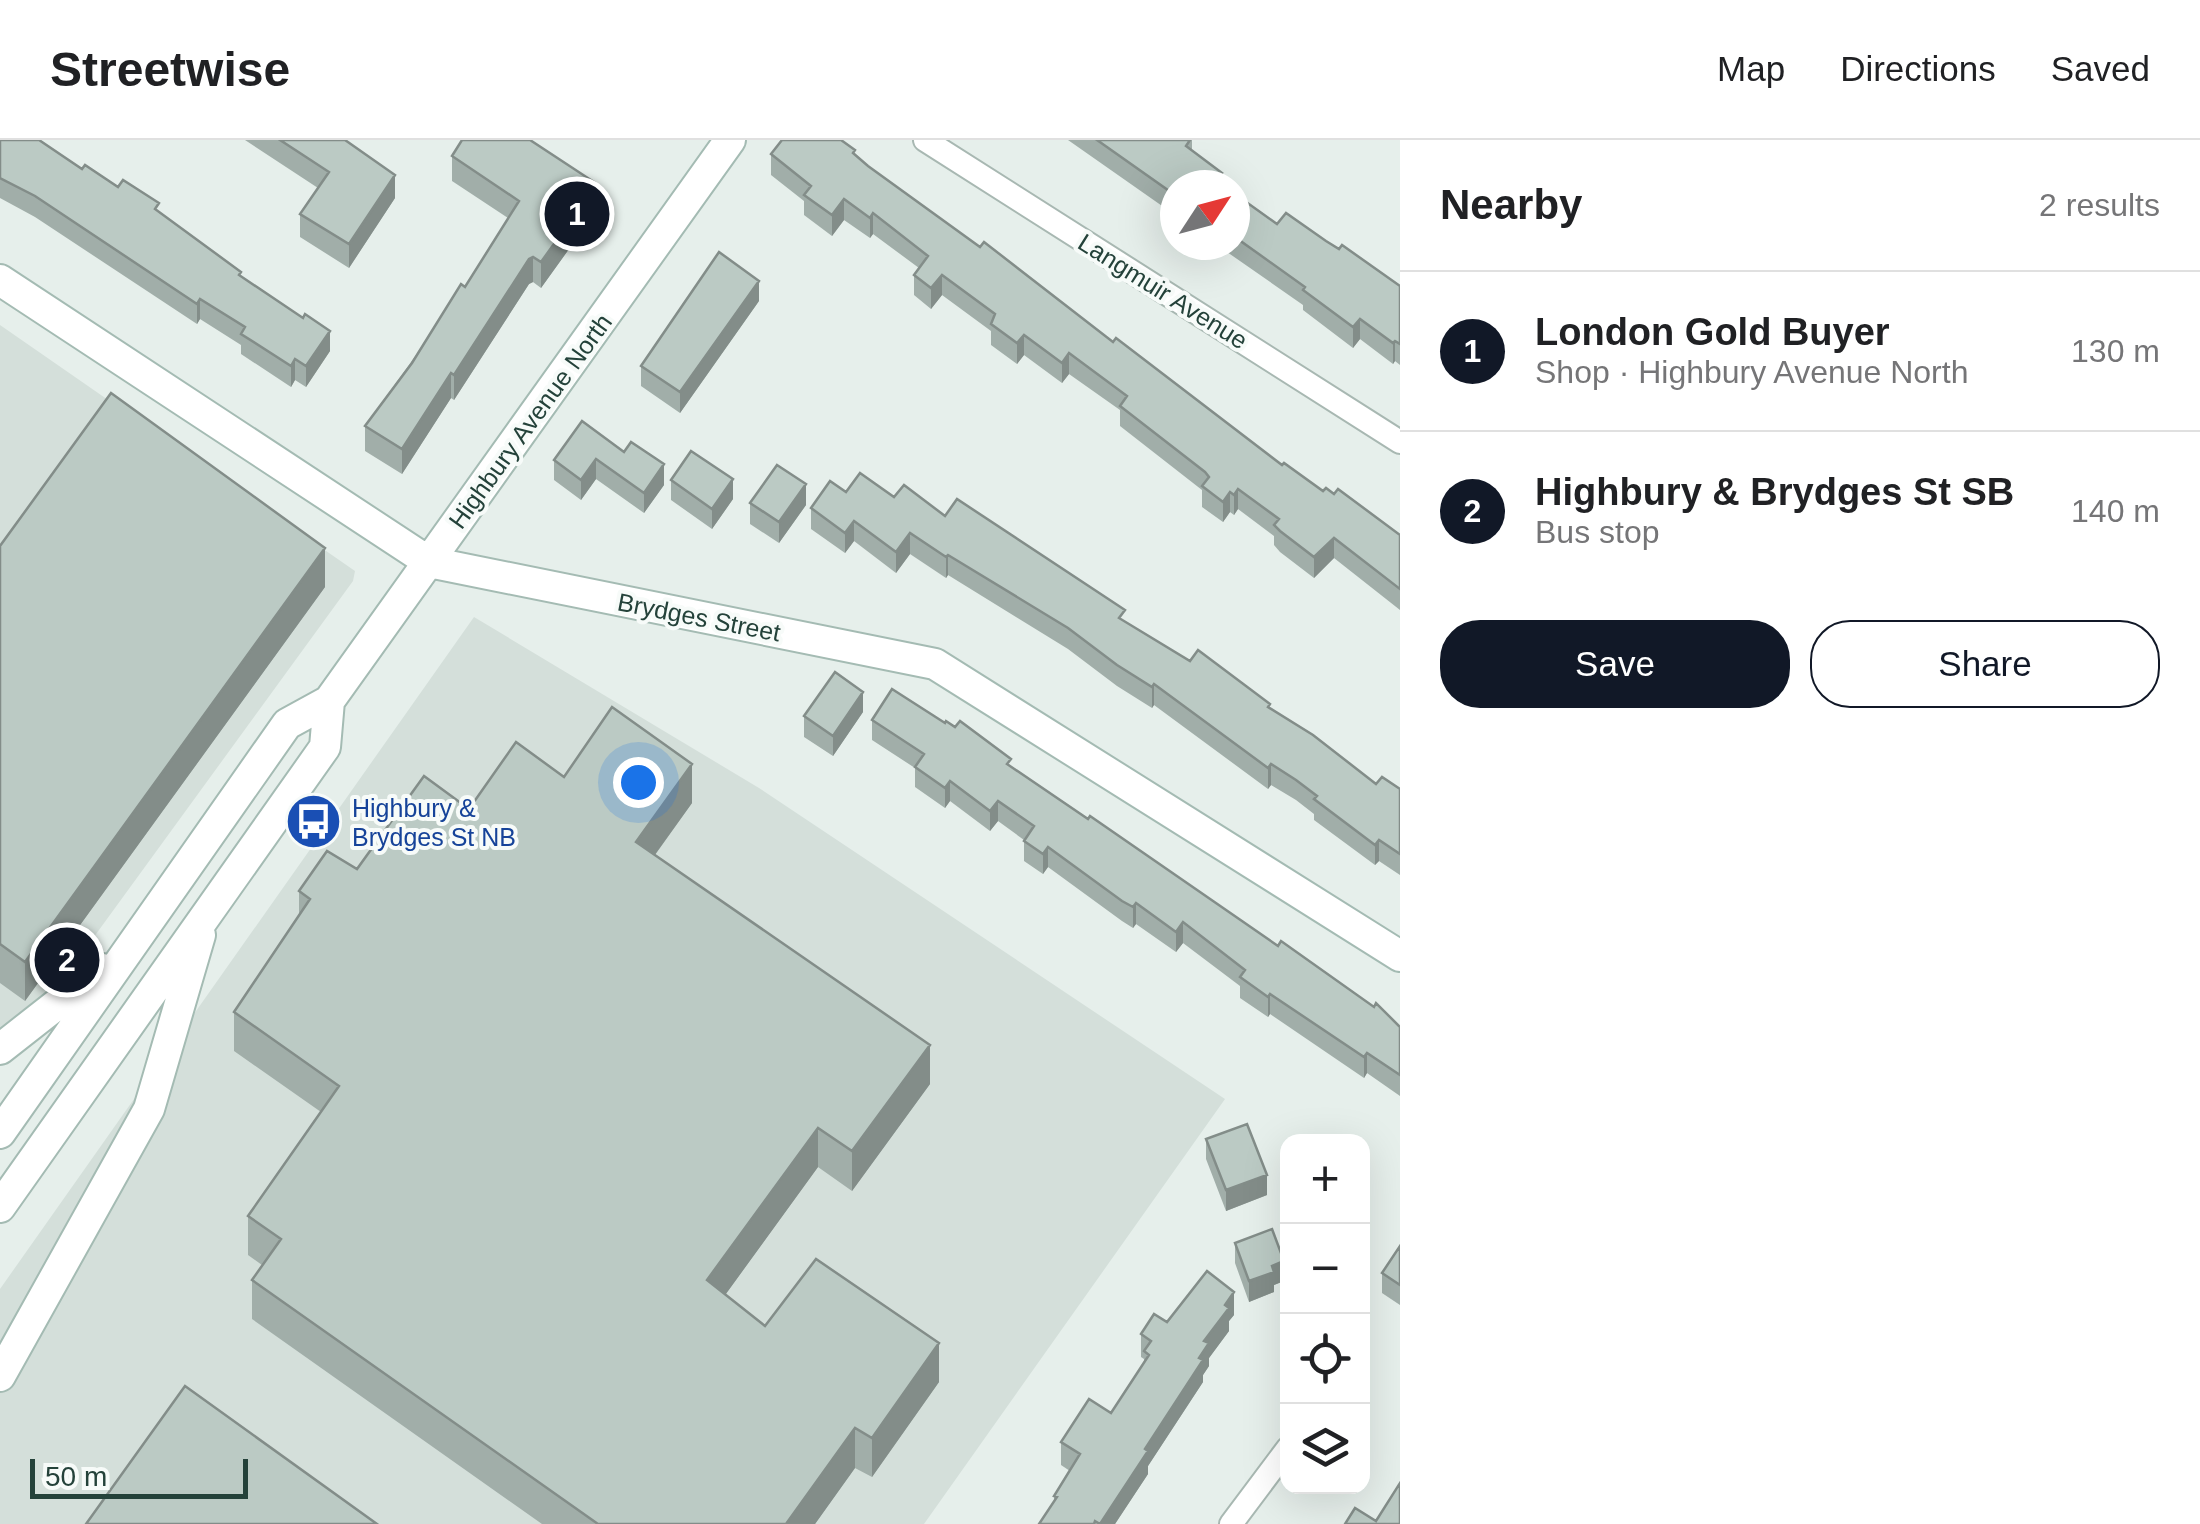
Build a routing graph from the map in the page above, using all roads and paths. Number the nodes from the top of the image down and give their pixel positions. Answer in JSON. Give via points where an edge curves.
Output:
{"nodes":[{"id":1,"x":730,"y":140,"type":"edge"},
{"id":2,"x":926,"y":140,"type":"edge"},
{"id":3,"x":0,"y":280,"type":"edge"},
{"id":4,"x":1400,"y":442,"type":"edge"},
{"id":5,"x":429,"y":562,"type":"junction"},
{"id":6,"x":330,"y":701,"type":"junction"},
{"id":7,"x":207,"y":911,"type":"junction"},
{"id":8,"x":128,"y":948,"type":"junction"},
{"id":9,"x":1400,"y":956,"type":"edge"},
{"id":10,"x":0,"y":1049,"type":"edge"},
{"id":11,"x":0,"y":1132,"type":"edge"},
{"id":12,"x":0,"y":1207,"type":"edge"},
{"id":13,"x":0,"y":1376,"type":"edge"},
{"id":14,"x":1280,"y":1459,"type":"edge"},
{"id":15,"x":1231,"y":1524,"type":"edge"}],
"edges":[{"from":1,"to":5,"type":"main road","name":"Highbury Avenue North"},
{"from":2,"to":4,"type":"street","name":"Langmuir Avenue"},
{"from":3,"to":5,"type":"main road","name":"Brydges Street"},
{"from":5,"to":6,"type":"main road","name":"Highbury Avenue North"},
{"from":5,"to":9,"type":"main road","name":"Brydges Street","via":[[935,664]]},
{"from":6,"to":7,"type":"main road","name":"Highbury Avenue North","via":[[325,748]]},
{"from":6,"to":8,"type":"main road","name":"Highbury Avenue North","via":[[288,724]]},
{"from":7,"to":12,"type":"main road","name":"Highbury Avenue North"},
{"from":7,"to":13,"type":"main road","via":[[149,1110]]},
{"from":8,"to":10,"type":"main road"},
{"from":8,"to":11,"type":"main road","name":"Highbury Avenue North"},
{"from":14,"to":15,"type":"street"}]}
